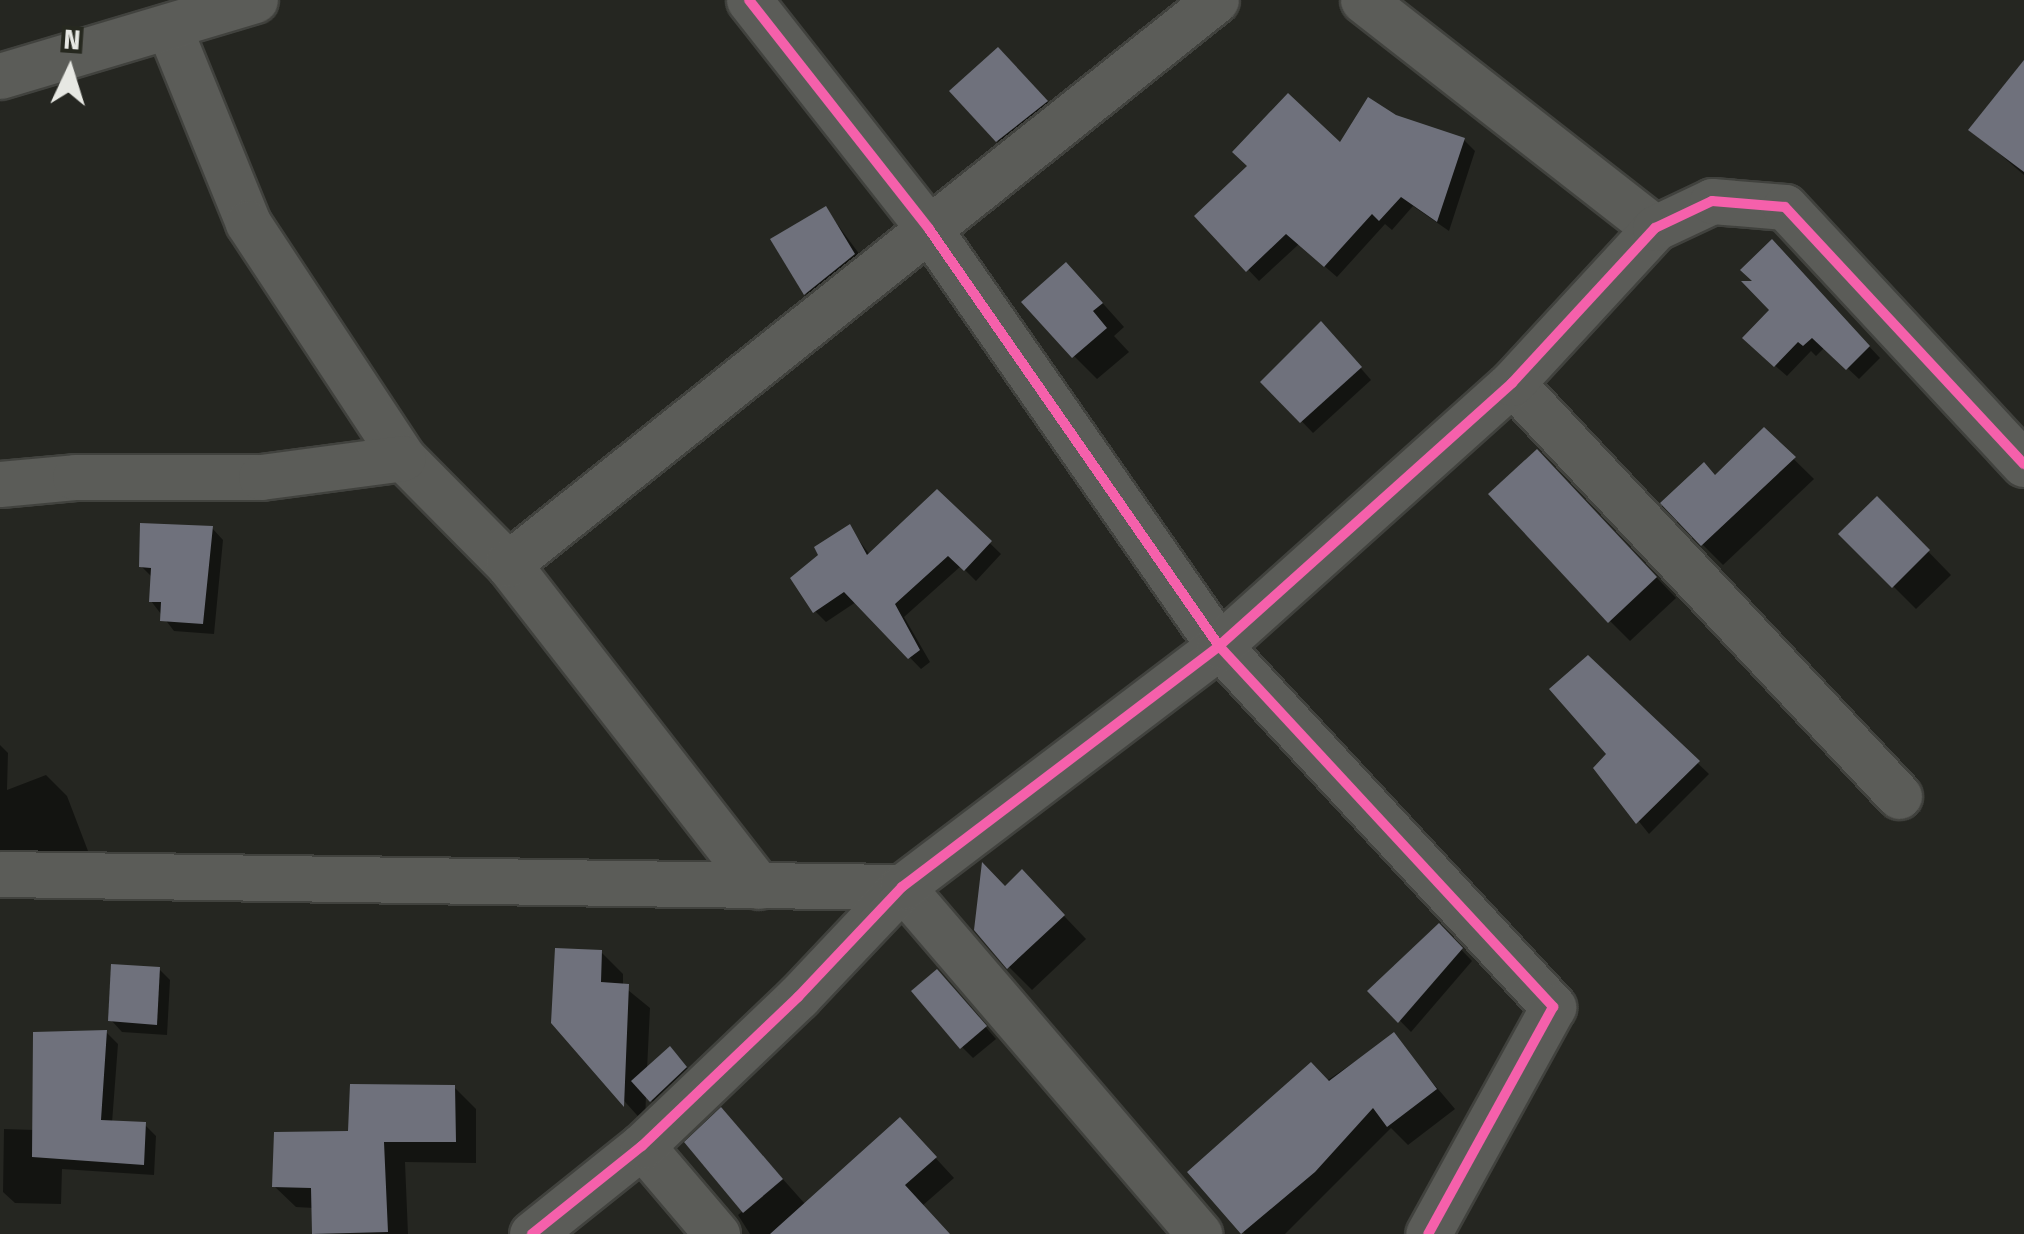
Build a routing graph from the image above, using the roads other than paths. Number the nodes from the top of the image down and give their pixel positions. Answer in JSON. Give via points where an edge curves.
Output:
{"nodes":[{"id":1,"x":255,"y":0,"type":"edge"},
{"id":2,"x":750,"y":0,"type":"edge"},
{"id":3,"x":1216,"y":0,"type":"edge"},
{"id":4,"x":1364,"y":0,"type":"edge"},
{"id":5,"x":170,"y":28,"type":"junction"},
{"id":6,"x":0,"y":76,"type":"edge"},
{"id":7,"x":928,"y":228,"type":"junction"},
{"id":8,"x":1655,"y":228,"type":"junction"},
{"id":9,"x":1512,"y":384,"type":"junction"},
{"id":10,"x":404,"y":458,"type":"junction"},
{"id":11,"x":2024,"y":464,"type":"edge"},
{"id":12,"x":0,"y":484,"type":"edge"},
{"id":13,"x":508,"y":564,"type":"junction"},
{"id":14,"x":1219,"y":646,"type":"junction"},
{"id":15,"x":1899,"y":796,"type":"dead end"},
{"id":16,"x":0,"y":874,"type":"edge"},
{"id":17,"x":759,"y":886,"type":"junction"},
{"id":18,"x":902,"y":887,"type":"junction"},
{"id":19,"x":642,"y":1146,"type":"junction"},
{"id":20,"x":532,"y":1234,"type":"edge"},
{"id":21,"x":717,"y":1234,"type":"edge"},
{"id":22,"x":1199,"y":1234,"type":"edge"},
{"id":23,"x":1428,"y":1234,"type":"edge"}],
"edges":[{"from":1,"to":5,"type":"street"},
{"from":2,"to":7,"type":"street"},
{"from":3,"to":7,"type":"street"},
{"from":4,"to":8,"type":"street"},
{"from":5,"to":6,"type":"street"},
{"from":5,"to":10,"type":"street","via":[[248,223]]},
{"from":7,"to":13,"type":"street"},
{"from":7,"to":14,"type":"street"},
{"from":8,"to":9,"type":"street"},
{"from":8,"to":11,"type":"street","via":[[1712,201],[1785,207]]},
{"from":9,"to":14,"type":"street"},
{"from":9,"to":15,"type":"street"},
{"from":10,"to":12,"type":"street","via":[[261,476]]},
{"from":10,"to":13,"type":"street"},
{"from":13,"to":17,"type":"street"},
{"from":14,"to":18,"type":"street"},
{"from":14,"to":23,"type":"street","via":[[1553,1008]]},
{"from":16,"to":17,"type":"street"},
{"from":17,"to":18,"type":"street"},
{"from":18,"to":19,"type":"street","via":[[798,998]]},
{"from":18,"to":22,"type":"street"},
{"from":19,"to":20,"type":"street"},
{"from":19,"to":21,"type":"street"}]}
